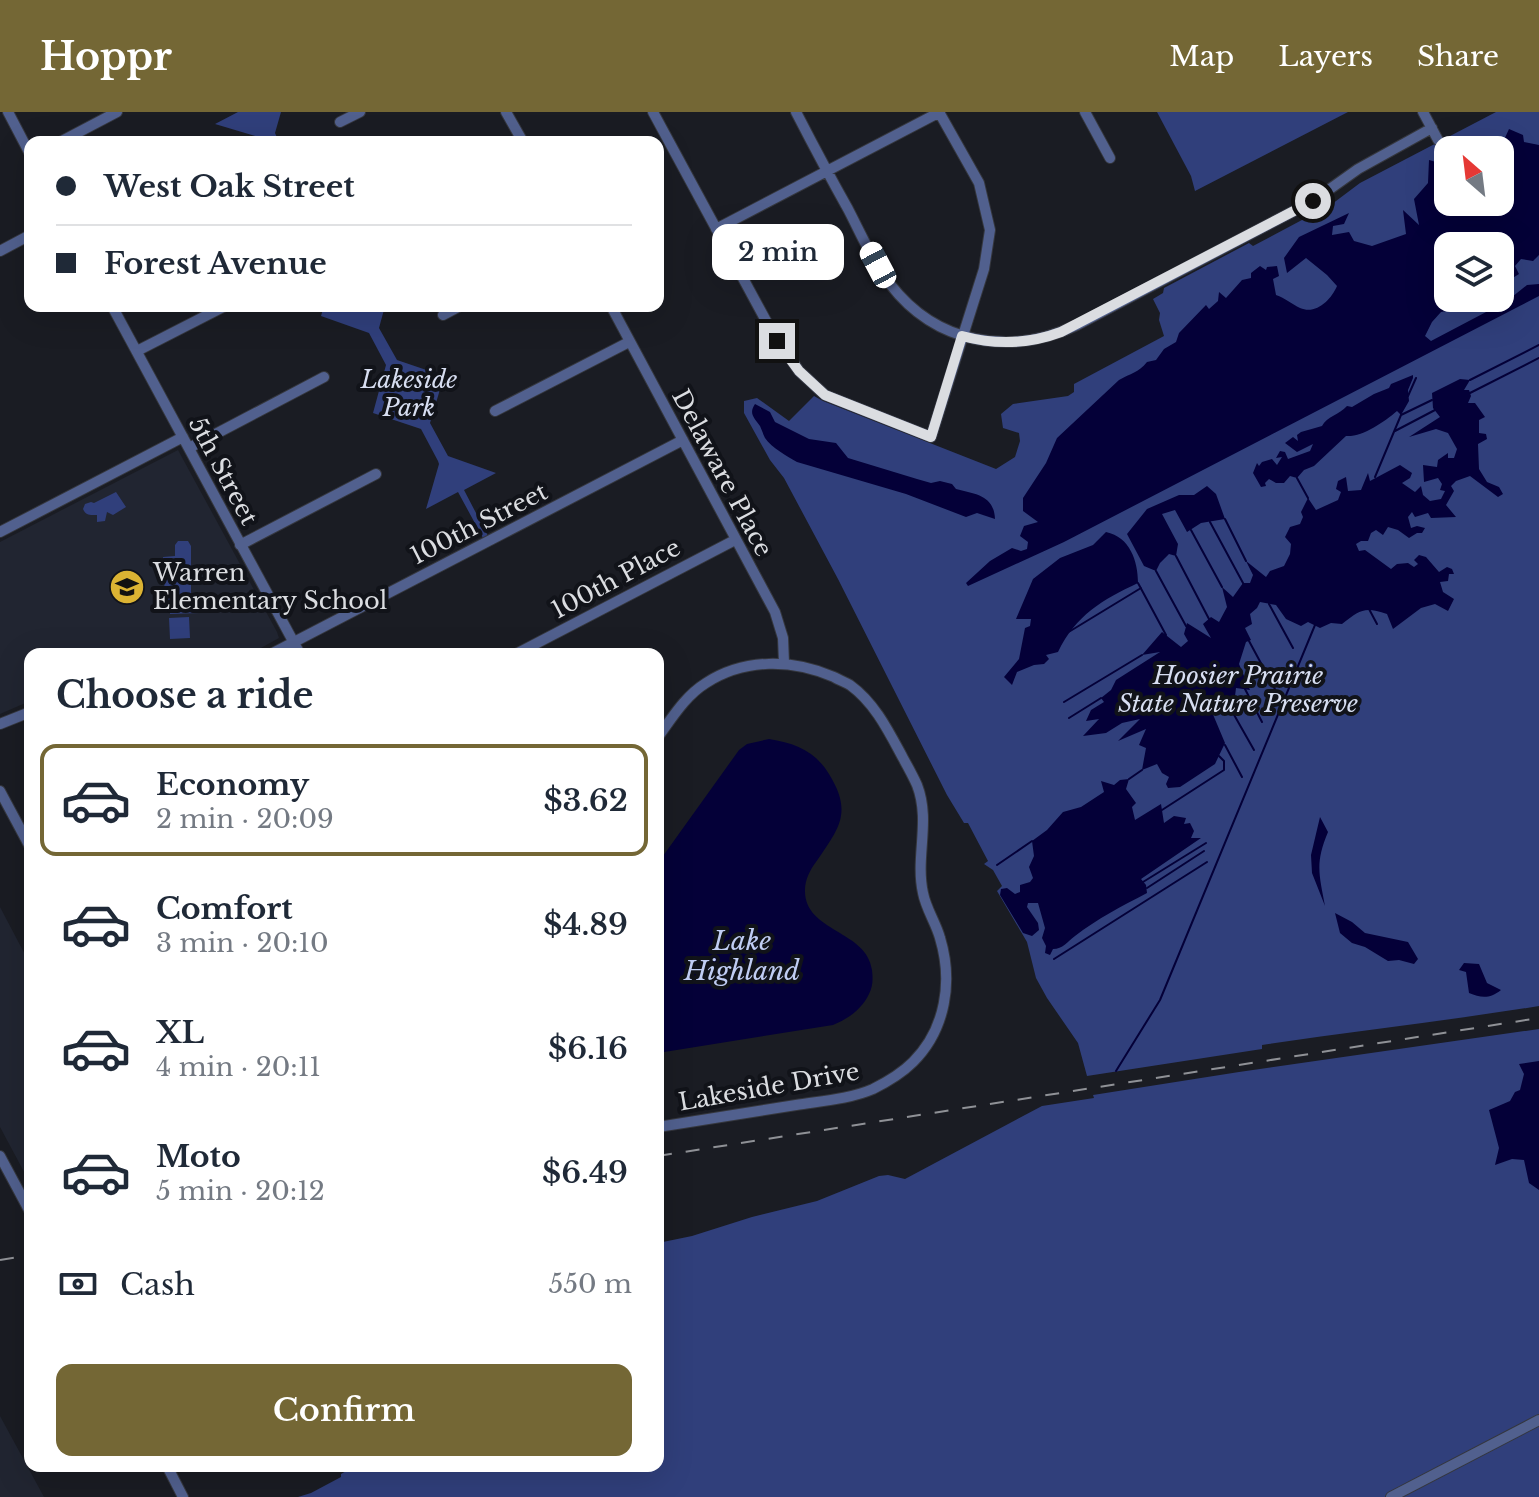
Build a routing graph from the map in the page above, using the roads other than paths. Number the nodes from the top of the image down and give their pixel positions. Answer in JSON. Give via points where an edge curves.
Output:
{"nodes":[{"id":1,"x":8,"y":112,"type":"edge"},
{"id":2,"x":117,"y":112,"type":"edge"},
{"id":3,"x":360,"y":112,"type":"edge"},
{"id":4,"x":506,"y":112,"type":"edge"},
{"id":5,"x":653,"y":112,"type":"edge"},
{"id":6,"x":796,"y":112,"type":"edge"},
{"id":7,"x":939,"y":112,"type":"edge"},
{"id":8,"x":1085,"y":112,"type":"edge"},
{"id":9,"x":1423,"y":112,"type":"edge"},
{"id":10,"x":340,"y":122,"type":"dead end"},
{"id":11,"x":1432,"y":128,"type":"junction"},
{"id":12,"x":71,"y":136,"type":"edge"},
{"id":13,"x":520,"y":136,"type":"edge"},
{"id":14,"x":1436,"y":136,"type":"edge"},
{"id":15,"x":24,"y":143,"type":"edge"},
{"id":16,"x":1110,"y":158,"type":"dead end"},
{"id":17,"x":827,"y":171,"type":"junction"},
{"id":18,"x":716,"y":229,"type":"junction"},
{"id":19,"x":24,"y":238,"type":"edge"},
{"id":20,"x":0,"y":251,"type":"edge"},
{"id":21,"x":115,"y":312,"type":"edge"},
{"id":22,"x":213,"y":312,"type":"edge"},
{"id":23,"x":449,"y":312,"type":"edge"},
{"id":24,"x":614,"y":312,"type":"edge"},
{"id":25,"x":443,"y":315,"type":"dead end"},
{"id":26,"x":962,"y":336,"type":"junction"},
{"id":27,"x":629,"y":342,"type":"junction"},
{"id":28,"x":137,"y":351,"type":"junction"},
{"id":29,"x":324,"y":377,"type":"dead end"},
{"id":30,"x":495,"y":411,"type":"dead end"},
{"id":31,"x":183,"y":437,"type":"junction"},
{"id":32,"x":683,"y":440,"type":"junction"},
{"id":33,"x":189,"y":448,"type":"junction"},
{"id":34,"x":376,"y":474,"type":"dead end"},
{"id":35,"x":0,"y":532,"type":"edge"},
{"id":36,"x":735,"y":540,"type":"junction"},
{"id":37,"x":240,"y":545,"type":"junction"},
{"id":38,"x":293,"y":642,"type":"junction"},
{"id":39,"x":282,"y":648,"type":"edge"},
{"id":40,"x":296,"y":648,"type":"edge"},
{"id":41,"x":528,"y":648,"type":"edge"},
{"id":42,"x":784,"y":663,"type":"junction"},
{"id":43,"x":24,"y":714,"type":"edge"},
{"id":44,"x":0,"y":724,"type":"edge"},
{"id":45,"x":664,"y":729,"type":"edge"},
{"id":46,"x":0,"y":791,"type":"edge"},
{"id":47,"x":24,"y":836,"type":"edge"},
{"id":48,"x":664,"y":1126,"type":"edge"},
{"id":49,"x":0,"y":1156,"type":"edge"},
{"id":50,"x":24,"y":1201,"type":"edge"},
{"id":51,"x":1539,"y":1420,"type":"edge"},
{"id":52,"x":170,"y":1472,"type":"edge"},
{"id":53,"x":183,"y":1497,"type":"edge"},
{"id":54,"x":1391,"y":1497,"type":"edge"}],
"edges":[{"from":1,"to":15,"type":"street"},
{"from":2,"to":12,"type":"street"},
{"from":3,"to":10,"type":"street"},
{"from":4,"to":13,"type":"street"},
{"from":5,"to":18,"type":"street"},
{"from":6,"to":17,"type":"street"},
{"from":7,"to":17,"type":"street"},
{"from":7,"to":26,"type":"street","via":[[979,183],[990,230],[984,269]]},
{"from":8,"to":16,"type":"street"},
{"from":9,"to":11,"type":"street"},
{"from":11,"to":14,"type":"street"},
{"from":11,"to":26,"type":"street","via":[[1363,165],[1313,201],[1061,332],[1012,342]]},
{"from":17,"to":18,"type":"street"},
{"from":17,"to":26,"type":"street","via":[[891,286],[911,307]]},
{"from":18,"to":26,"type":"street","via":[[777,341],[807,380],[830,398],[931,437]]},
{"from":19,"to":20,"type":"street"},
{"from":21,"to":28,"type":"street","name":"5th Street"},
{"from":22,"to":28,"type":"street"},
{"from":23,"to":25,"type":"street"},
{"from":24,"to":27,"type":"street","name":"Delaware Place"},
{"from":27,"to":30,"type":"street"},
{"from":27,"to":32,"type":"street","name":"Delaware Place"},
{"from":28,"to":31,"type":"street","name":"5th Street"},
{"from":29,"to":33,"type":"street"},
{"from":31,"to":33,"type":"street","name":"5th Street"},
{"from":31,"to":35,"type":"street"},
{"from":32,"to":36,"type":"street","name":"Delaware Place"},
{"from":32,"to":38,"type":"street","name":"100th Street"},
{"from":33,"to":37,"type":"street","name":"5th Street"},
{"from":34,"to":37,"type":"street"},
{"from":36,"to":41,"type":"street","name":"100th Place"},
{"from":36,"to":42,"type":"street","name":"Delaware Place","via":[[775,612]]},
{"from":37,"to":38,"type":"street","name":"5th Street"},
{"from":38,"to":39,"type":"street","name":"100th Street"},
{"from":38,"to":40,"type":"street","name":"5th Street"},
{"from":42,"to":45,"type":"street","name":"Lakeside Drive","via":[[759,664],[705,683]]},
{"from":42,"to":48,"type":"street","name":"Lakeside Drive","via":[[814,668],[849,684],[868,701],[916,783],[924,821],[922,892],[947,965],[947,996],[920,1054],[871,1090]]},
{"from":43,"to":44,"type":"street"},
{"from":46,"to":47,"type":"street"},
{"from":49,"to":50,"type":"street"},
{"from":51,"to":54,"type":"street"},
{"from":52,"to":53,"type":"street"}]}
